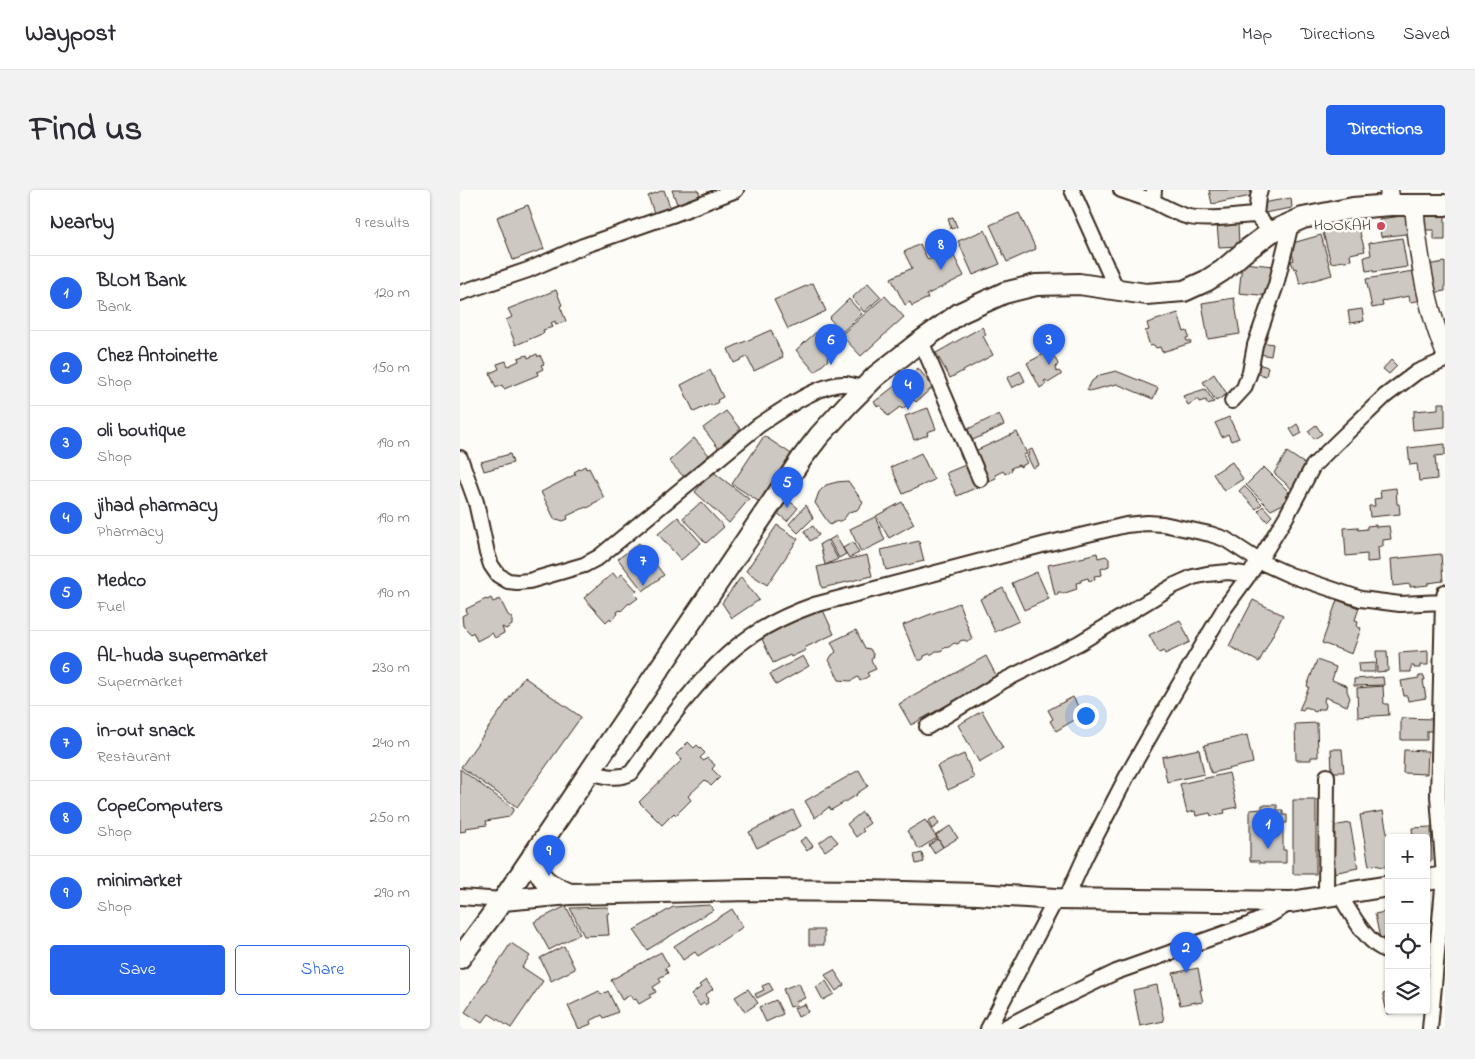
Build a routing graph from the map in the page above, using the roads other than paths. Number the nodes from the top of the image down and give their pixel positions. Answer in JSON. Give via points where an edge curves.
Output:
{"nodes":[{"id":1,"x":736,"y":190,"type":"edge"},
{"id":2,"x":1072,"y":190,"type":"edge"},
{"id":3,"x":1121,"y":190,"type":"edge"},
{"id":4,"x":1260,"y":190,"type":"edge"},
{"id":5,"x":1153,"y":196,"type":"edge"},
{"id":6,"x":1390,"y":197,"type":"edge"},
{"id":7,"x":1414,"y":205,"type":"junction"},
{"id":8,"x":1445,"y":205,"type":"edge"},
{"id":9,"x":1256,"y":215,"type":"junction"},
{"id":10,"x":1291,"y":224,"type":"junction"},
{"id":11,"x":1271,"y":232,"type":"junction"},
{"id":12,"x":1116,"y":288,"type":"junction"},
{"id":13,"x":460,"y":293,"type":"edge"},
{"id":14,"x":921,"y":341,"type":"junction"},
{"id":15,"x":1445,"y":352,"type":"edge"},
{"id":16,"x":1445,"y":360,"type":"edge"},
{"id":17,"x":864,"y":388,"type":"junction"},
{"id":18,"x":1232,"y":401,"type":"dead end"},
{"id":19,"x":460,"y":458,"type":"edge"},
{"id":20,"x":980,"y":479,"type":"dead end"},
{"id":21,"x":1259,"y":562,"type":"junction"},
{"id":22,"x":1249,"y":575,"type":"junction"},
{"id":23,"x":1444,"y":597,"type":"edge"},
{"id":24,"x":927,"y":727,"type":"dead end"},
{"id":25,"x":589,"y":772,"type":"junction"},
{"id":26,"x":1327,"y":776,"type":"dead end"},
{"id":27,"x":533,"y":855,"type":"junction"},
{"id":28,"x":1439,"y":878,"type":"edge"},
{"id":29,"x":1385,"y":887,"type":"edge"},
{"id":30,"x":570,"y":894,"type":"junction"},
{"id":31,"x":1332,"y":895,"type":"junction"},
{"id":32,"x":460,"y":897,"type":"edge"},
{"id":33,"x":1061,"y":899,"type":"junction"},
{"id":34,"x":503,"y":900,"type":"junction"},
{"id":35,"x":1292,"y":902,"type":"junction"},
{"id":36,"x":1385,"y":950,"type":"edge"},
{"id":37,"x":1432,"y":955,"type":"edge"},
{"id":38,"x":460,"y":958,"type":"edge"},
{"id":39,"x":988,"y":1029,"type":"edge"},
{"id":40,"x":1002,"y":1029,"type":"edge"},
{"id":41,"x":1430,"y":1029,"type":"edge"}],
"edges":[{"from":1,"to":13,"type":"street"},
{"from":2,"to":12,"type":"street"},
{"from":3,"to":5,"type":"street"},
{"from":4,"to":9,"type":"street"},
{"from":5,"to":9,"type":"street","via":[[1173,211],[1190,217]]},
{"from":6,"to":7,"type":"main road"},
{"from":6,"to":10,"type":"main road","via":[[1303,218]]},
{"from":7,"to":8,"type":"main road"},
{"from":7,"to":15,"type":"street","via":[[1428,297]]},
{"from":9,"to":11,"type":"street"},
{"from":10,"to":11,"type":"main road"},
{"from":10,"to":18,"type":"street","via":[[1250,372],[1244,388]]},
{"from":11,"to":12,"type":"main road","via":[[1222,271],[1184,291],[1146,294]]},
{"from":12,"to":14,"type":"main road","via":[[1050,284],[1004,293],[960,313]]},
{"from":14,"to":17,"type":"main road"},
{"from":14,"to":20,"type":"street"},
{"from":16,"to":21,"type":"street","via":[[1417,372],[1385,396],[1313,466]]},
{"from":17,"to":19,"type":"street","via":[[844,384],[828,386],[784,409],[758,426],[598,557],[584,565],[529,581],[508,581],[498,575],[492,565],[476,502]]},
{"from":17,"to":25,"type":"main road","via":[[802,458]]},
{"from":21,"to":22,"type":"street"},
{"from":21,"to":23,"type":"street","via":[[1361,599],[1400,604]]},
{"from":21,"to":25,"type":"street","via":[[1225,539],[1210,534],[1163,524],[1126,525],[814,605],[757,632],[729,653],[677,711],[631,773],[615,778]]},
{"from":22,"to":24,"type":"street","via":[[1229,572],[1208,574],[1172,586],[1079,643],[1003,681]]},
{"from":22,"to":33,"type":"street","via":[[1224,609],[1167,705]]},
{"from":23,"to":28,"type":"street"},
{"from":25,"to":27,"type":"main road"},
{"from":26,"to":31,"type":"street"},
{"from":27,"to":30,"type":"main road","via":[[542,879]]},
{"from":27,"to":34,"type":"main road"},
{"from":28,"to":37,"type":"street"},
{"from":29,"to":31,"type":"main road"},
{"from":30,"to":33,"type":"main road","via":[[868,891]]},
{"from":30,"to":34,"type":"main road"},
{"from":31,"to":35,"type":"main road"},
{"from":31,"to":36,"type":"street","via":[[1362,930]]},
{"from":32,"to":34,"type":"street"},
{"from":33,"to":35,"type":"main road"},
{"from":33,"to":39,"type":"street"},
{"from":34,"to":38,"type":"main road"},
{"from":35,"to":40,"type":"street","via":[[1248,925],[1116,972]]},
{"from":37,"to":41,"type":"street"}]}
